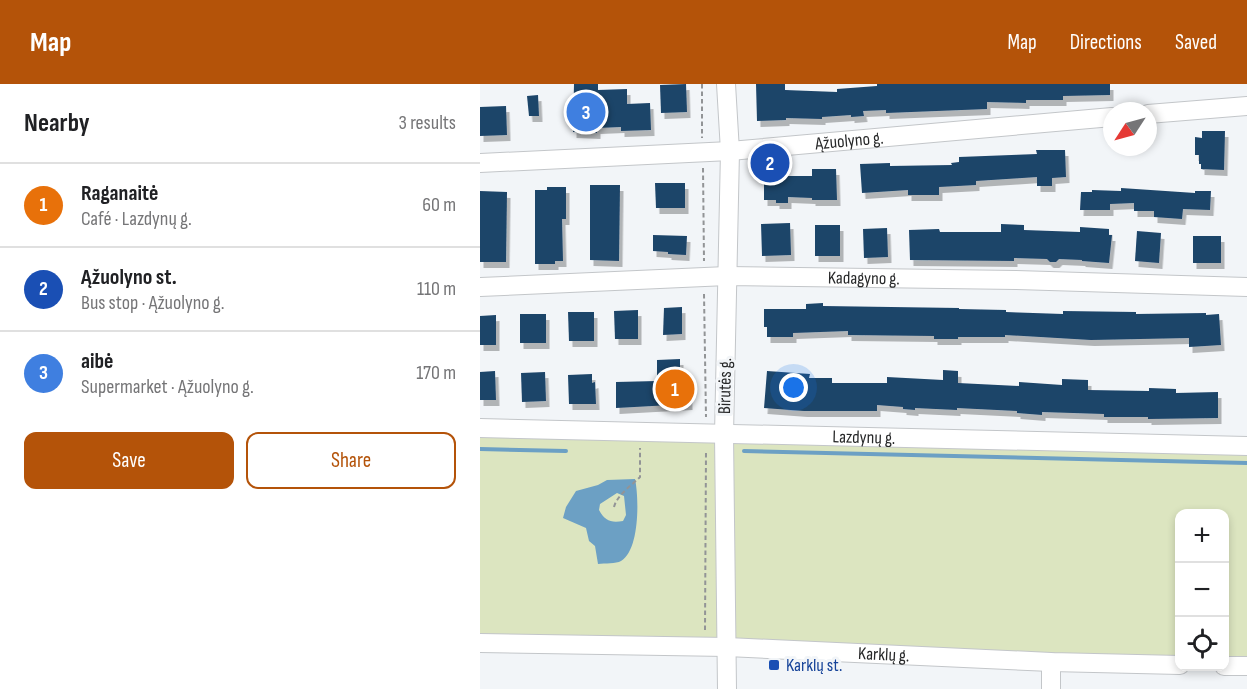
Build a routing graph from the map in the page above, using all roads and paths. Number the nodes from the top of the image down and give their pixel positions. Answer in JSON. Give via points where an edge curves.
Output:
{"nodes":[{"id":1,"x":702,"y":84,"type":"edge"},
{"id":2,"x":726,"y":84,"type":"edge"},
{"id":3,"x":1247,"y":106,"type":"edge"},
{"id":4,"x":1157,"y":113,"type":"edge"},
{"id":5,"x":1103,"y":118,"type":"edge"},
{"id":6,"x":730,"y":151,"type":"junction"},
{"id":7,"x":702,"y":152,"type":"junction"},
{"id":8,"x":480,"y":163,"type":"edge"},
{"id":9,"x":728,"y":276,"type":"junction"},
{"id":10,"x":704,"y":277,"type":"junction"},
{"id":11,"x":480,"y":287,"type":"edge"},
{"id":12,"x":1247,"y":287,"type":"edge"},
{"id":13,"x":480,"y":428,"type":"edge"},
{"id":14,"x":640,"y":432,"type":"junction"},
{"id":15,"x":715,"y":434,"type":"junction"},
{"id":16,"x":1247,"y":446,"type":"edge"},
{"id":17,"x":614,"y":507,"type":"dead end"},
{"id":18,"x":480,"y":644,"type":"edge"},
{"id":19,"x":705,"y":647,"type":"junction"},
{"id":20,"x":727,"y":647,"type":"junction"},
{"id":21,"x":1051,"y":662,"type":"junction"},
{"id":22,"x":1175,"y":665,"type":"edge"},
{"id":23,"x":1229,"y":666,"type":"edge"},
{"id":24,"x":1247,"y":666,"type":"edge"},
{"id":25,"x":727,"y":689,"type":"edge"},
{"id":26,"x":1051,"y":689,"type":"edge"}],
"edges":[{"from":1,"to":7,"type":"path"},
{"from":2,"to":6,"type":"street","name":"Birutės g."},
{"from":3,"to":4,"type":"street"},
{"from":5,"to":6,"type":"street","name":"Ąžuolyno g."},
{"from":6,"to":7,"type":"street","name":"Ąžuolyno g."},
{"from":6,"to":9,"type":"street","name":"Birutės g."},
{"from":7,"to":8,"type":"street","name":"Ąžuolyno g."},
{"from":7,"to":10,"type":"path"},
{"from":9,"to":10,"type":"street","name":"Kadagyno g."},
{"from":9,"to":12,"type":"street","name":"Kadagyno g."},
{"from":9,"to":15,"type":"street","name":"Birutės g."},
{"from":10,"to":11,"type":"street","name":"Kadagyno g."},
{"from":10,"to":15,"type":"path"},
{"from":13,"to":14,"type":"street","name":"Lazdynų g."},
{"from":14,"to":15,"type":"street","name":"Lazdynų g."},
{"from":14,"to":17,"type":"path","via":[[640,477]]},
{"from":15,"to":16,"type":"street","name":"Lazdynų g."},
{"from":15,"to":19,"type":"path"},
{"from":15,"to":20,"type":"street","name":"Birutės g."},
{"from":18,"to":19,"type":"street","name":"Karklų g."},
{"from":19,"to":20,"type":"street","name":"Karklų g."},
{"from":20,"to":21,"type":"street","name":"Karklų g."},
{"from":20,"to":25,"type":"street","name":"Birutės g."},
{"from":21,"to":22,"type":"street","name":"Karklų g."},
{"from":21,"to":26,"type":"street"},
{"from":23,"to":24,"type":"street"}]}
